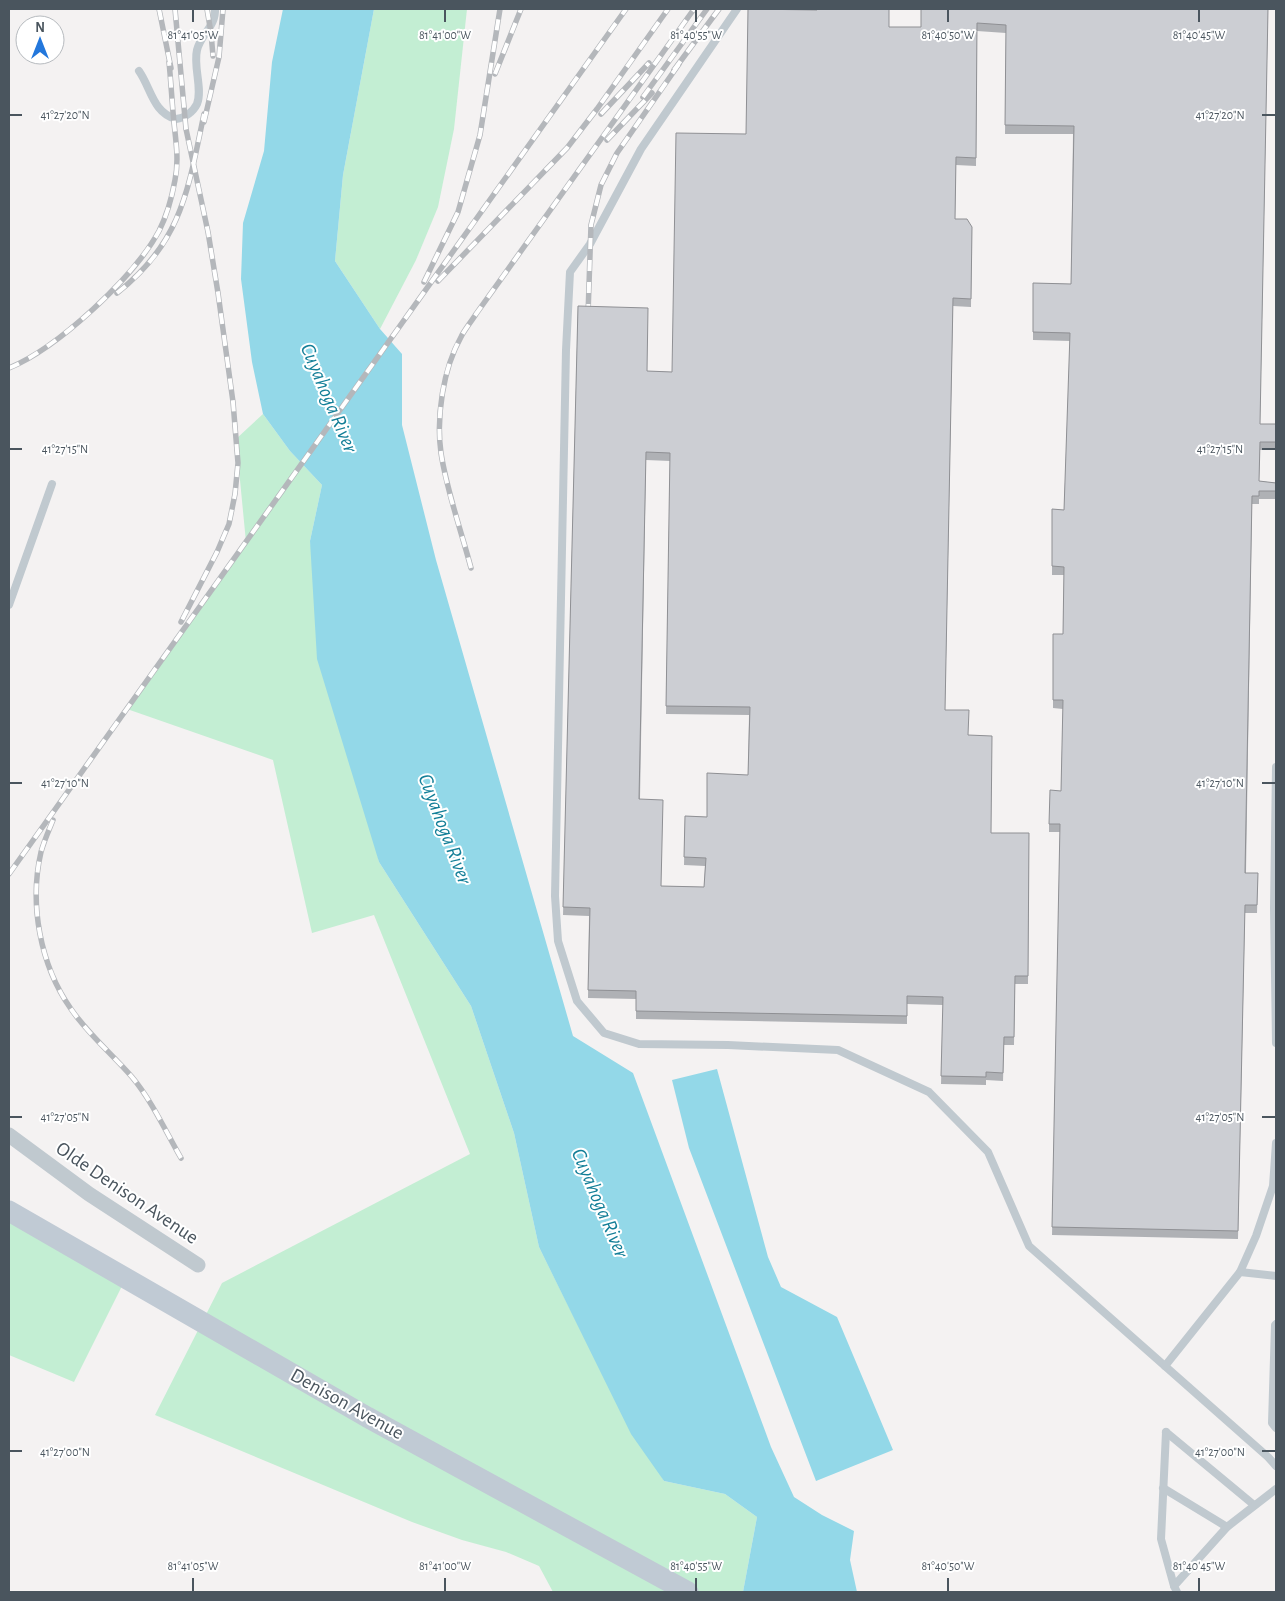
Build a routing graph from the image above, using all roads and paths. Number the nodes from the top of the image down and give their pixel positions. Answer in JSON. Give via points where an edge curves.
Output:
{"nodes":[{"id":1,"x":215,"y":9,"type":"edge"},
{"id":2,"x":738,"y":9,"type":"edge"},
{"id":3,"x":139,"y":71,"type":"dead end"},
{"id":4,"x":52,"y":484,"type":"dead end"},
{"id":5,"x":9,"y":605,"type":"edge"},
{"id":6,"x":1276,"y":767,"type":"edge"},
{"id":7,"x":1276,"y":1043,"type":"edge"},
{"id":8,"x":9,"y":1135,"type":"edge"},
{"id":9,"x":1276,"y":1143,"type":"edge"},
{"id":10,"x":1276,"y":1157,"type":"edge"},
{"id":11,"x":9,"y":1211,"type":"edge"},
{"id":12,"x":198,"y":1265,"type":"dead end"},
{"id":13,"x":1240,"y":1272,"type":"junction"},
{"id":14,"x":1276,"y":1276,"type":"edge"},
{"id":15,"x":1276,"y":1324,"type":"edge"},
{"id":16,"x":1165,"y":1366,"type":"junction"},
{"id":17,"x":1276,"y":1428,"type":"edge"},
{"id":18,"x":1276,"y":1466,"type":"edge"},
{"id":19,"x":1163,"y":1488,"type":"junction"},
{"id":20,"x":1276,"y":1489,"type":"edge"},
{"id":21,"x":1254,"y":1505,"type":"junction"},
{"id":22,"x":1227,"y":1527,"type":"junction"},
{"id":23,"x":1176,"y":1589,"type":"edge"},
{"id":24,"x":688,"y":1592,"type":"edge"}],
"edges":[{"from":1,"to":3,"type":"lane","via":[[214,23],[198,47],[198,100],[190,113],[174,119],[161,110]]},
{"from":2,"to":16,"type":"lane","via":[[641,149],[590,244],[570,272],[565,360],[555,896],[558,941],[577,1001],[604,1033],[639,1044],[838,1050],[929,1092],[988,1152],[1029,1246]]},
{"from":4,"to":5,"type":"lane"},
{"from":6,"to":7,"type":"lane"},
{"from":8,"to":12,"type":"street","name":"Olde Denison Avenue","via":[[89,1194]]},
{"from":9,"to":10,"type":"lane"},
{"from":10,"to":13,"type":"lane","via":[[1273,1186]]},
{"from":11,"to":24,"type":"main road","name":"Denison Avenue","via":[[367,1417]]},
{"from":13,"to":14,"type":"lane"},
{"from":13,"to":16,"type":"lane"},
{"from":15,"to":17,"type":"lane","via":[[1272,1423]]},
{"from":16,"to":18,"type":"lane"},
{"from":19,"to":21,"type":"lane","via":[[1166,1432]]},
{"from":19,"to":22,"type":"lane"},
{"from":19,"to":23,"type":"lane","via":[[1161,1539]]},
{"from":20,"to":21,"type":"lane"},
{"from":21,"to":22,"type":"lane"},
{"from":22,"to":23,"type":"lane"}]}
